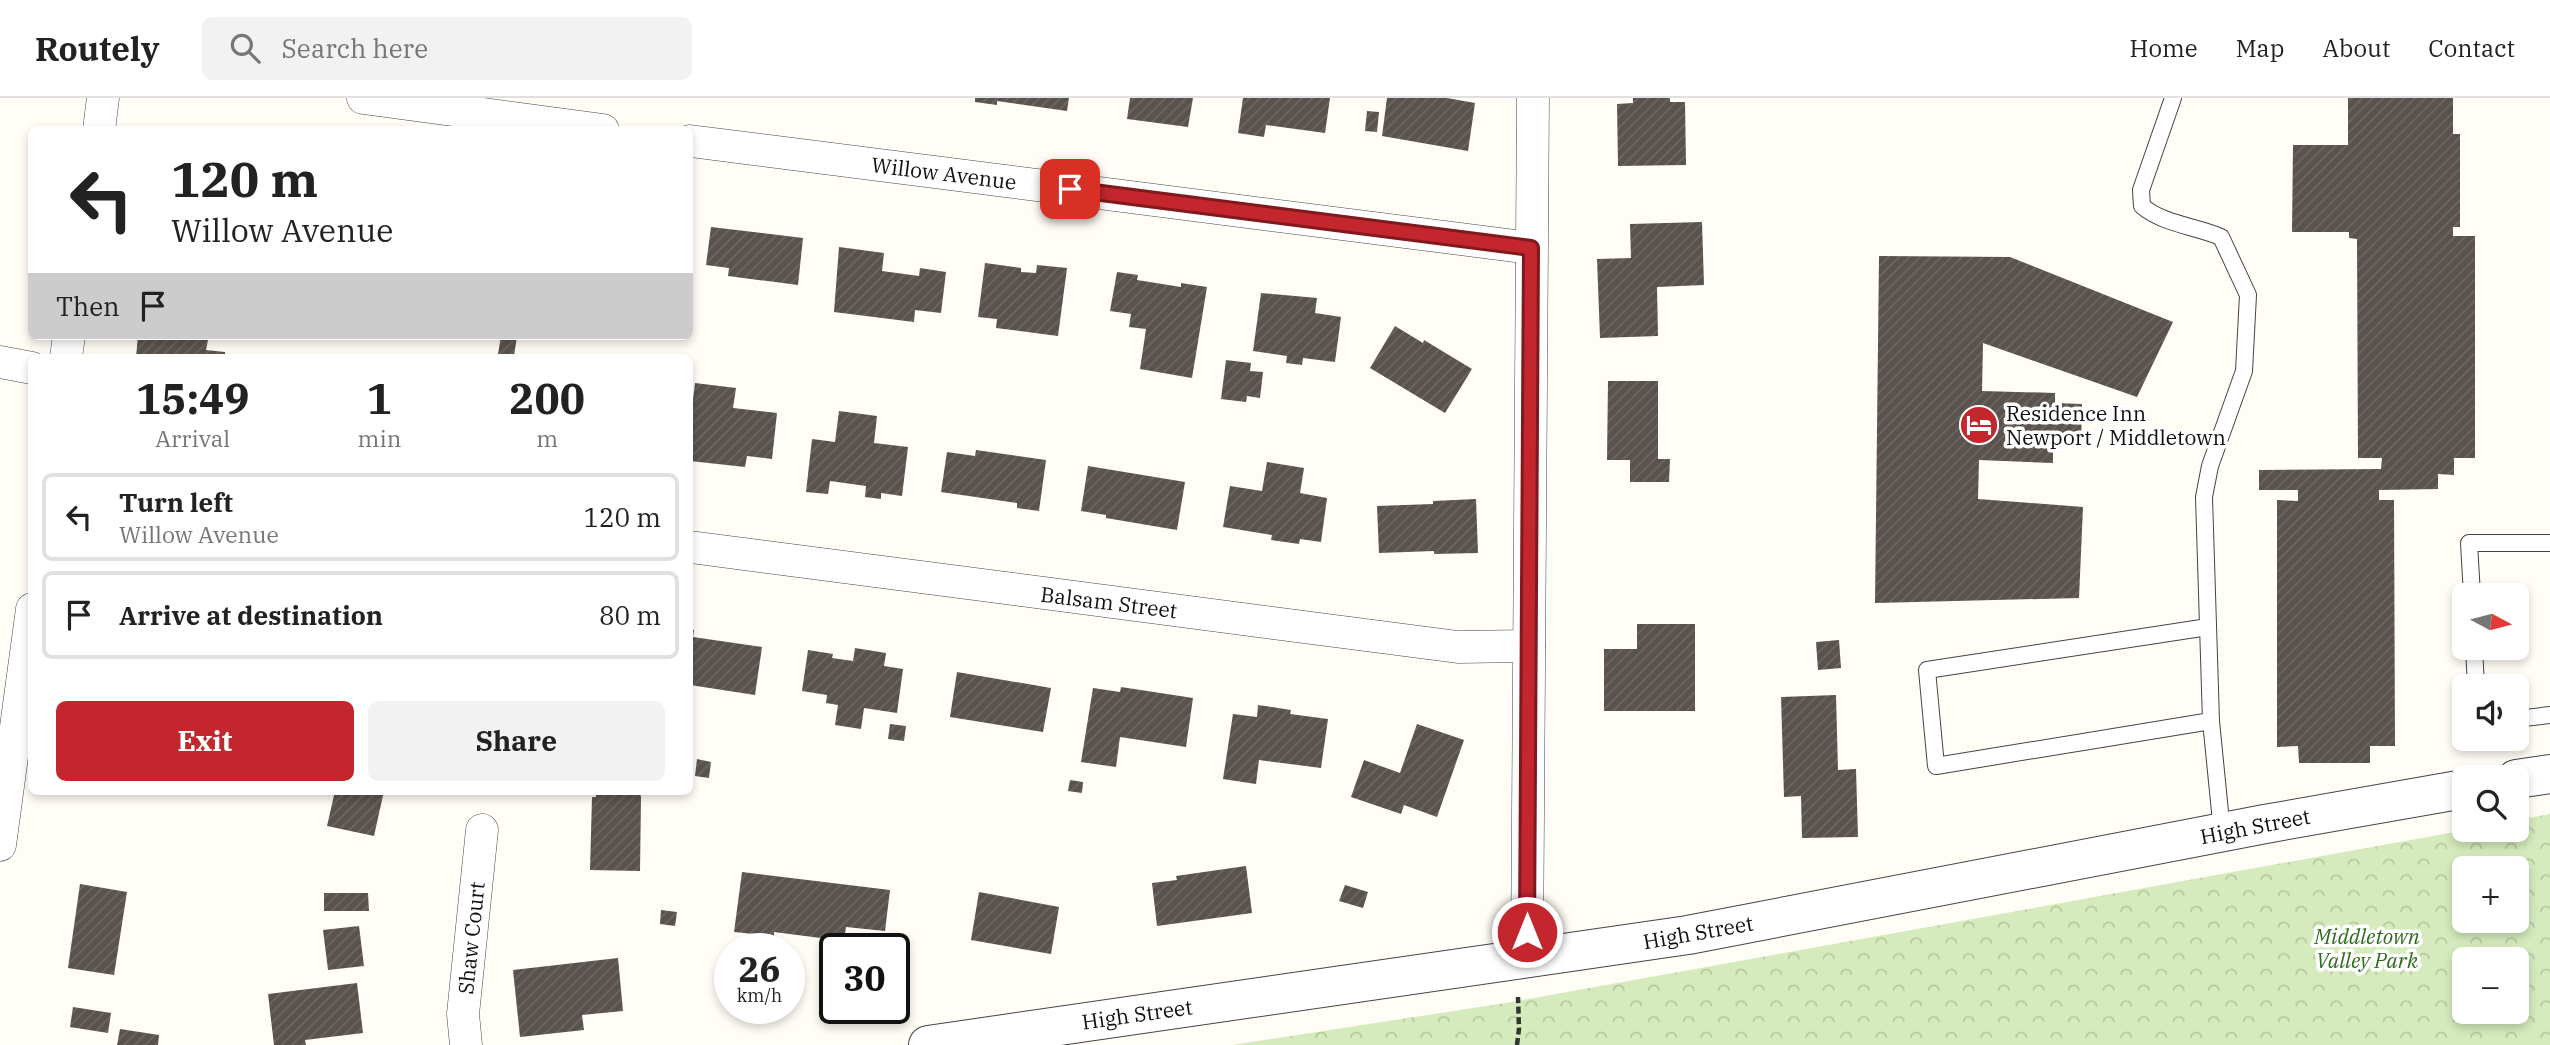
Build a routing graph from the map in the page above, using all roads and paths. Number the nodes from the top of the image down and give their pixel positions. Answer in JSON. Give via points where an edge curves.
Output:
{"nodes":[{"id":1,"x":103,"y":98,"type":"edge"},
{"id":2,"x":363,"y":98,"type":"edge"},
{"id":3,"x":1533,"y":98,"type":"edge"},
{"id":4,"x":2173,"y":98,"type":"edge"},
{"id":5,"x":519,"y":108,"type":"edge"},
{"id":6,"x":100,"y":126,"type":"edge"},
{"id":7,"x":588,"y":126,"type":"edge"},
{"id":8,"x":693,"y":141,"type":"edge"},
{"id":9,"x":1531,"y":248,"type":"junction"},
{"id":10,"x":0,"y":362,"type":"edge"},
{"id":11,"x":28,"y":367,"type":"edge"},
{"id":12,"x":2550,"y":543,"type":"edge"},
{"id":13,"x":693,"y":547,"type":"edge"},
{"id":14,"x":2471,"y":583,"type":"edge"},
{"id":15,"x":2208,"y":627,"type":"junction"},
{"id":16,"x":28,"y":633,"type":"edge"},
{"id":17,"x":1529,"y":646,"type":"junction"},
{"id":18,"x":2550,"y":715,"type":"edge"},
{"id":19,"x":2529,"y":717,"type":"edge"},
{"id":20,"x":2211,"y":721,"type":"junction"},
{"id":21,"x":2550,"y":774,"type":"edge"},
{"id":22,"x":4,"y":776,"type":"edge"},
{"id":23,"x":2529,"y":777,"type":"edge"},
{"id":24,"x":2452,"y":791,"type":"edge"},
{"id":25,"x":482,"y":831,"type":"dead end"},
{"id":26,"x":2222,"y":832,"type":"junction"},
{"id":27,"x":0,"y":845,"type":"edge"},
{"id":28,"x":1521,"y":959,"type":"junction"},
{"id":29,"x":466,"y":1045,"type":"edge"},
{"id":30,"x":928,"y":1045,"type":"edge"},
{"id":31,"x":1517,"y":1045,"type":"edge"}],
"edges":[{"from":1,"to":6,"type":"street"},
{"from":2,"to":5,"type":"street"},
{"from":3,"to":9,"type":"street"},
{"from":4,"to":15,"type":"lane","via":[[2140,190],[2142,206],[2155,216],[2221,237],[2248,295],[2244,371],[2210,466],[2204,497]]},
{"from":5,"to":7,"type":"street"},
{"from":8,"to":9,"type":"street","name":"Willow Avenue"},
{"from":9,"to":17,"type":"street"},
{"from":10,"to":11,"type":"street"},
{"from":12,"to":14,"type":"lane","via":[[2469,543]]},
{"from":13,"to":17,"type":"street","name":"Balsam Street","via":[[1458,647]]},
{"from":15,"to":20,"type":"lane"},
{"from":15,"to":20,"type":"lane","via":[[1927,670],[1936,766]]},
{"from":16,"to":22,"type":"street"},
{"from":17,"to":28,"type":"street"},
{"from":18,"to":19,"type":"lane"},
{"from":20,"to":26,"type":"lane"},
{"from":21,"to":23,"type":"street"},
{"from":22,"to":27,"type":"street"},
{"from":24,"to":26,"type":"street","name":"High Street"},
{"from":25,"to":29,"type":"street","name":"Shaw Court","via":[[463,1014]]},
{"from":26,"to":28,"type":"street","name":"High Street","via":[[1688,935]]},
{"from":28,"to":30,"type":"street","name":"High Street"},
{"from":28,"to":31,"type":"path"}]}
